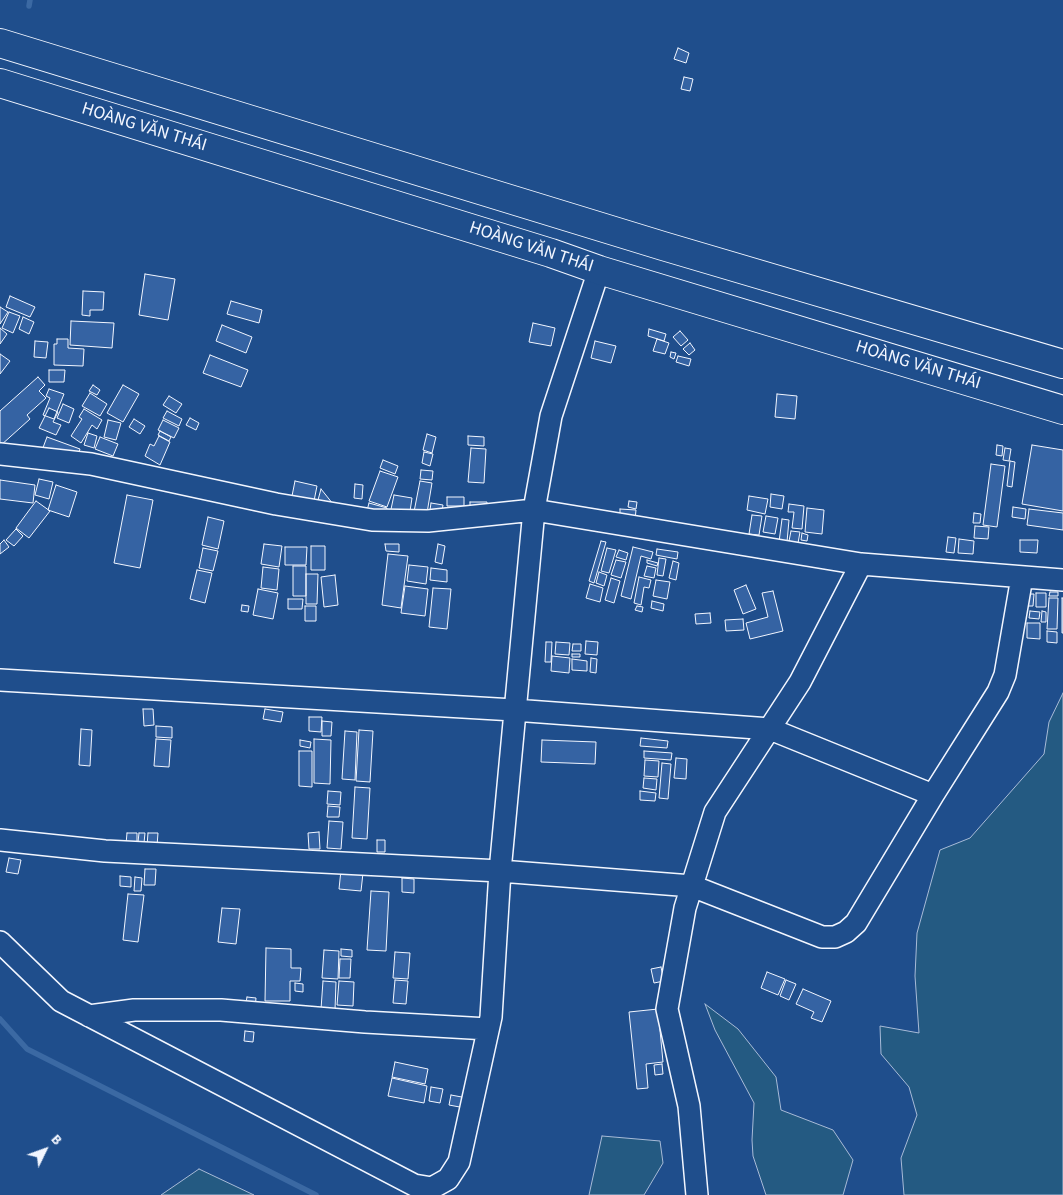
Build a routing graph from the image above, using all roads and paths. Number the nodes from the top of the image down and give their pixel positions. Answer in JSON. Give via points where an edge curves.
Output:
{"nodes":[{"id":1,"x":0,"y":44,"type":"edge"},
{"id":2,"x":0,"y":83,"type":"edge"},
{"id":3,"x":610,"y":230,"type":"junction"},
{"id":4,"x":599,"y":270,"type":"junction"},
{"id":5,"x":1063,"y":364,"type":"edge"},
{"id":6,"x":1063,"y":410,"type":"edge"},
{"id":7,"x":0,"y":454,"type":"edge"},
{"id":8,"x":534,"y":510,"type":"junction"},
{"id":9,"x":861,"y":564,"type":"junction"},
{"id":10,"x":1022,"y":577,"type":"junction"},
{"id":11,"x":1063,"y":580,"type":"edge"},
{"id":12,"x":0,"y":680,"type":"edge"},
{"id":13,"x":514,"y":710,"type":"junction"},
{"id":14,"x":770,"y":729,"type":"junction"},
{"id":15,"x":933,"y":795,"type":"junction"},
{"id":16,"x":0,"y":840,"type":"edge"},
{"id":17,"x":500,"y":871,"type":"junction"},
{"id":18,"x":692,"y":886,"type":"junction"},
{"id":19,"x":0,"y":942,"type":"edge"},
{"id":20,"x":89,"y":1016,"type":"junction"},
{"id":21,"x":488,"y":1029,"type":"junction"},
{"id":22,"x":697,"y":1195,"type":"edge"}],
"edges":[{"from":1,"to":3,"type":"main road"},
{"from":2,"to":4,"type":"main road","name":"HOÀNG VĂN THÁI"},
{"from":3,"to":4,"type":"main road"},
{"from":3,"to":5,"type":"main road"},
{"from":4,"to":6,"type":"main road","name":"HOÀNG VĂN THÁI"},
{"from":4,"to":8,"type":"street","via":[[551,416]]},
{"from":7,"to":8,"type":"street","via":[[91,464],[276,504],[372,520],[428,521]]},
{"from":8,"to":9,"type":"street"},
{"from":8,"to":13,"type":"street"},
{"from":9,"to":10,"type":"street"},
{"from":9,"to":14,"type":"street","via":[[800,682]]},
{"from":10,"to":11,"type":"street"},
{"from":10,"to":15,"type":"street","via":[[1006,676]]},
{"from":12,"to":13,"type":"street"},
{"from":13,"to":14,"type":"street"},
{"from":13,"to":17,"type":"street"},
{"from":14,"to":15,"type":"street"},
{"from":14,"to":18,"type":"street","via":[[715,812]]},
{"from":15,"to":18,"type":"street","via":[[856,923],[835,937],[822,937]]},
{"from":16,"to":17,"type":"street","via":[[105,851]]},
{"from":17,"to":18,"type":"street"},
{"from":17,"to":21,"type":"street"},
{"from":18,"to":22,"type":"street","via":[[667,1009],[689,1106]]},
{"from":19,"to":20,"type":"street","via":[[61,1001]]},
{"from":20,"to":21,"type":"street","via":[[134,1010],[221,1010]]},
{"from":20,"to":21,"type":"street","via":[[414,1185],[432,1188],[448,1179],[459,1162]]}]}
